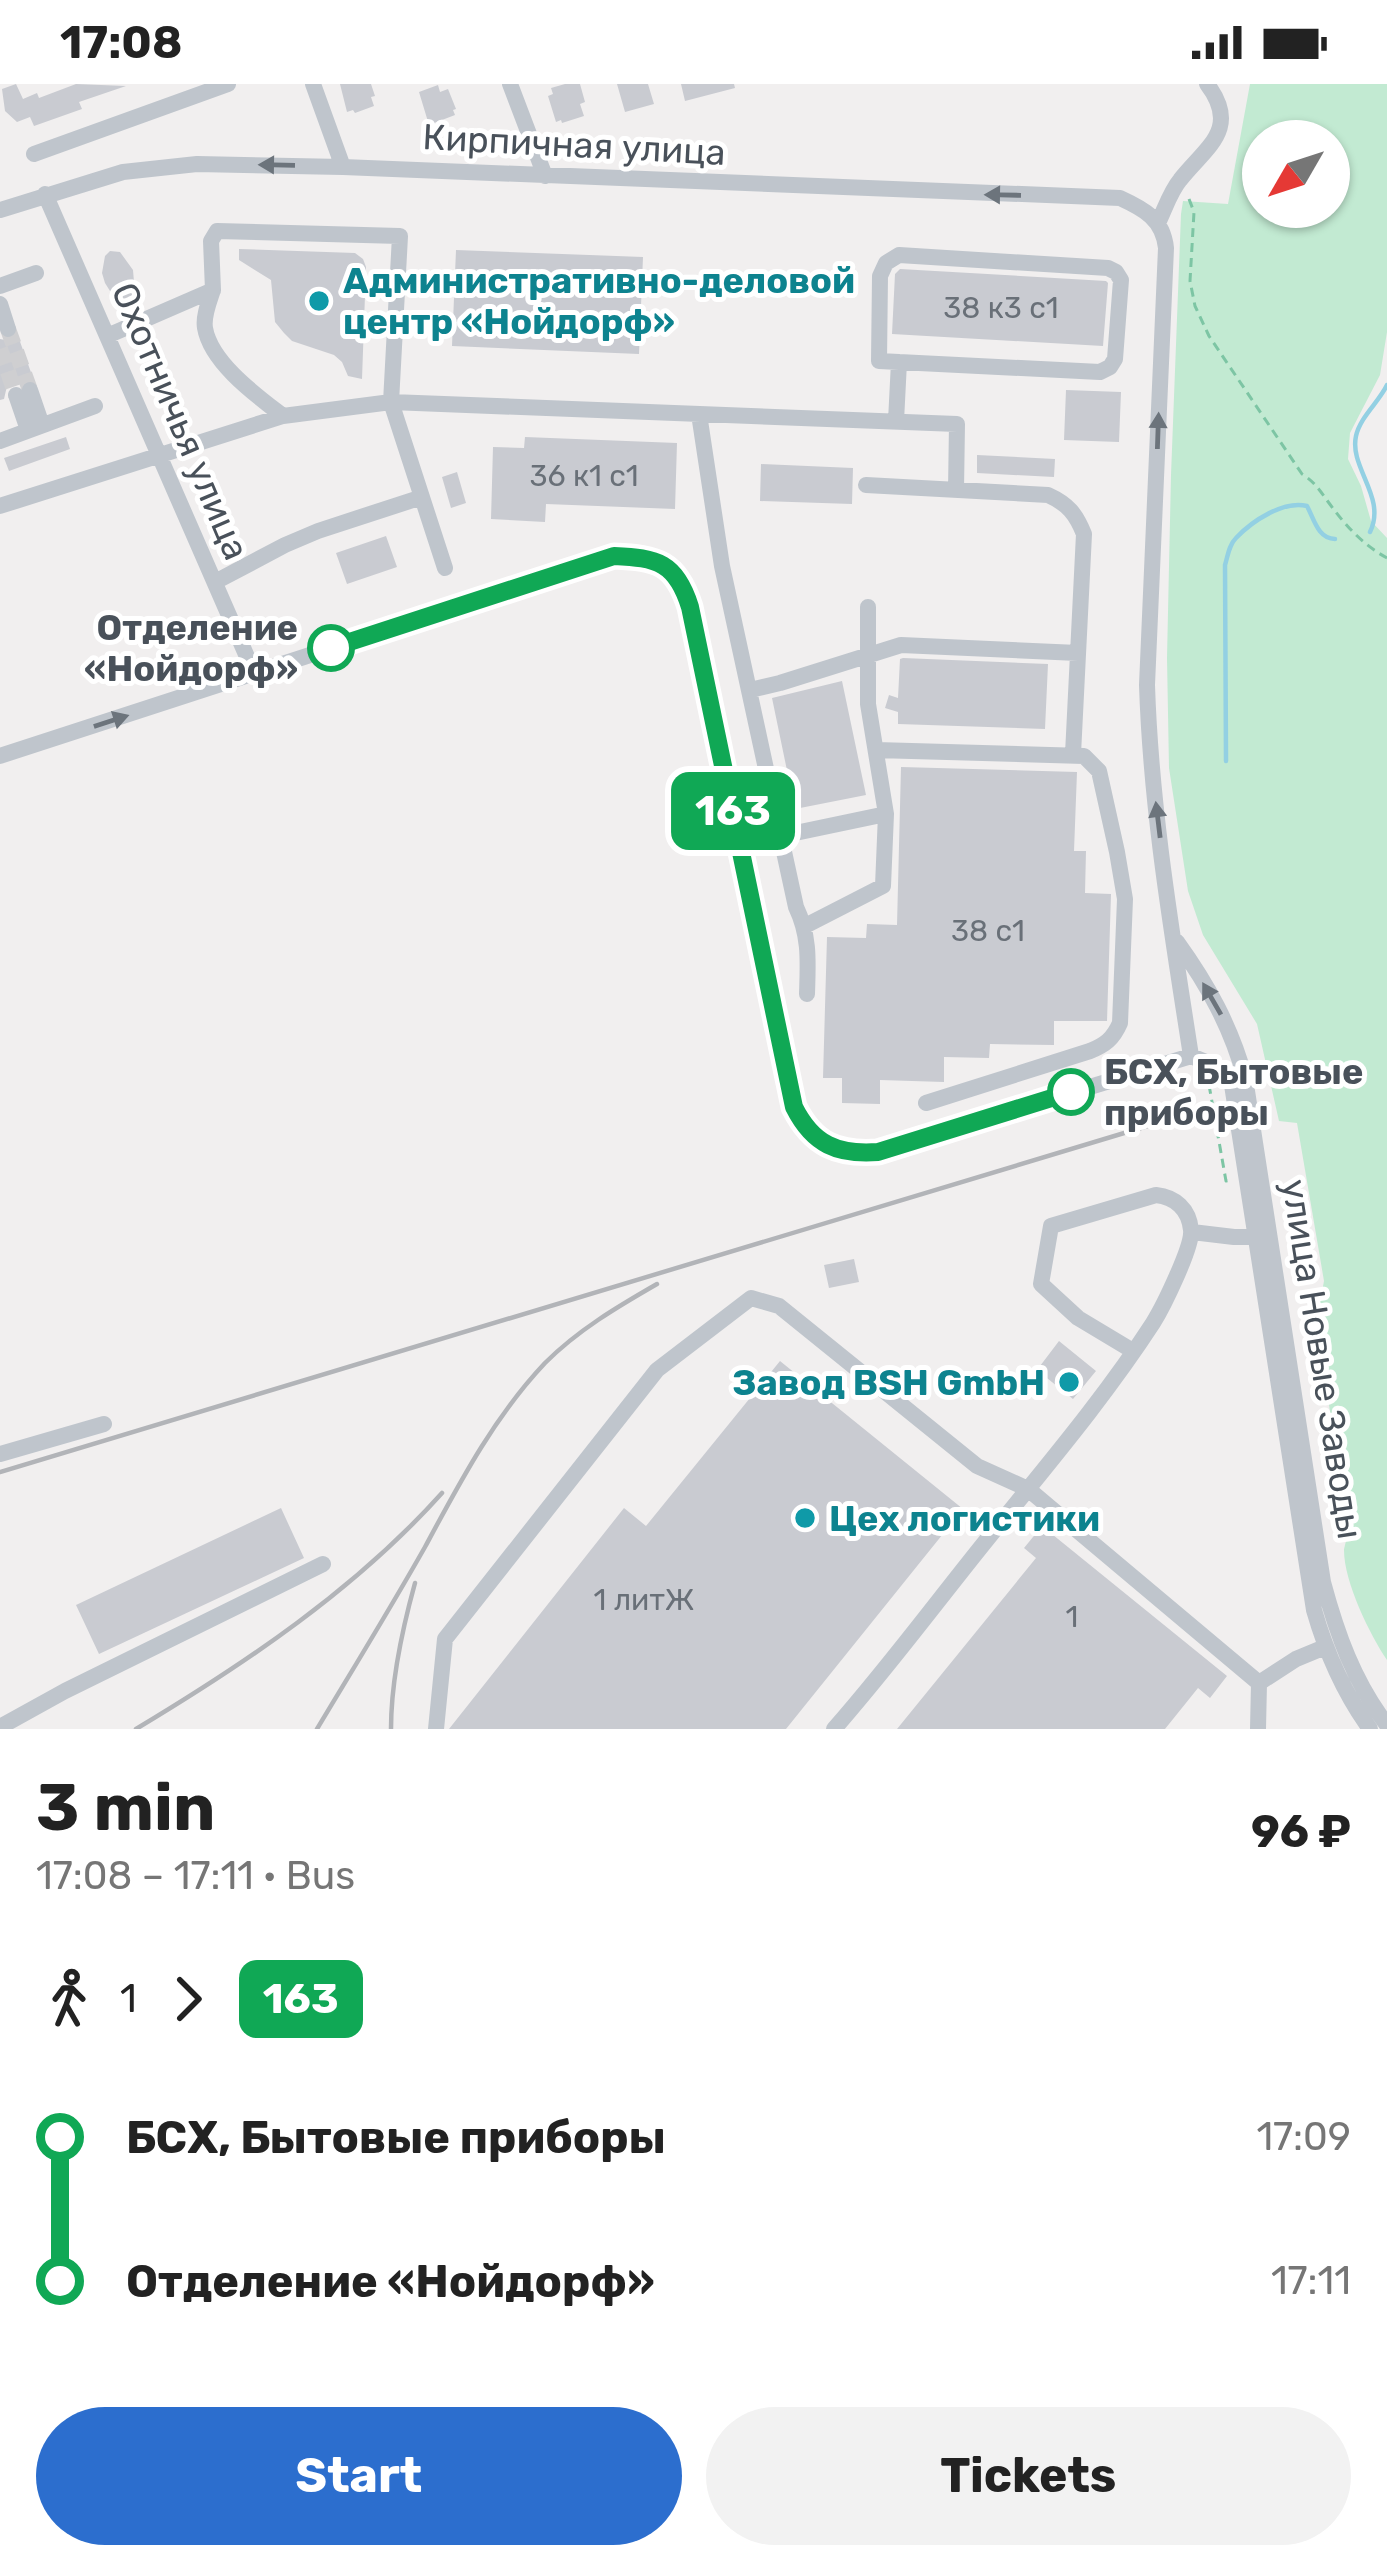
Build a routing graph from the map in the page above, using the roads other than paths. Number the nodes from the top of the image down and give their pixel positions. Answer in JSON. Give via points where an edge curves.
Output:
{"nodes":[{"id":1,"x":228,"y":84,"type":"edge"},
{"id":2,"x":313,"y":84,"type":"edge"},
{"id":3,"x":510,"y":84,"type":"edge"},
{"id":4,"x":1208,"y":84,"type":"edge"},
{"id":5,"x":34,"y":154,"type":"dead end"},
{"id":6,"x":343,"y":166,"type":"junction"},
{"id":7,"x":545,"y":176,"type":"junction"},
{"id":8,"x":45,"y":194,"type":"junction"},
{"id":9,"x":0,"y":210,"type":"edge"},
{"id":10,"x":1153,"y":217,"type":"junction"},
{"id":11,"x":36,"y":273,"type":"dead end"},
{"id":12,"x":0,"y":286,"type":"edge"},
{"id":13,"x":213,"y":290,"type":"junction"},
{"id":14,"x":0,"y":304,"type":"edge"},
{"id":15,"x":8,"y":329,"type":"dead end"},
{"id":16,"x":107,"y":336,"type":"junction"},
{"id":17,"x":899,"y":362,"type":"junction"},
{"id":18,"x":23,"y":392,"type":"tunnel mouth"},
{"id":19,"x":391,"y":402,"type":"junction"},
{"id":20,"x":95,"y":406,"type":"dead end"},
{"id":21,"x":699,"y":414,"type":"junction"},
{"id":22,"x":283,"y":416,"type":"junction"},
{"id":23,"x":896,"y":421,"type":"junction"},
{"id":24,"x":35,"y":427,"type":"junction"},
{"id":25,"x":0,"y":441,"type":"edge"},
{"id":26,"x":159,"y":454,"type":"junction"},
{"id":27,"x":866,"y":485,"type":"dead end"},
{"id":28,"x":956,"y":490,"type":"junction"},
{"id":29,"x":422,"y":497,"type":"junction"},
{"id":30,"x":0,"y":506,"type":"edge"},
{"id":31,"x":445,"y":568,"type":"dead end"},
{"id":32,"x":215,"y":582,"type":"junction"},
{"id":33,"x":868,"y":607,"type":"dead end"},
{"id":34,"x":1078,"y":653,"type":"junction"},
{"id":35,"x":868,"y":655,"type":"junction"},
{"id":36,"x":255,"y":675,"type":"junction"},
{"id":37,"x":750,"y":690,"type":"junction"},
{"id":38,"x":876,"y":750,"type":"junction"},
{"id":39,"x":1073,"y":754,"type":"junction"},
{"id":40,"x":0,"y":756,"type":"edge"},
{"id":41,"x":886,"y":814,"type":"junction"},
{"id":42,"x":781,"y":836,"type":"junction"},
{"id":43,"x":805,"y":926,"type":"junction"},
{"id":44,"x":1173,"y":936,"type":"junction"},
{"id":45,"x":806,"y":994,"type":"dead end"},
{"id":46,"x":1191,"y":1056,"type":"junction"},
{"id":47,"x":926,"y":1102,"type":"dead end"},
{"id":48,"x":1192,"y":1232,"type":"junction"},
{"id":49,"x":1264,"y":1235,"type":"junction"},
{"id":50,"x":1133,"y":1351,"type":"junction"},
{"id":51,"x":104,"y":1424,"type":"dead end"},
{"id":52,"x":0,"y":1454,"type":"edge"},
{"id":53,"x":1028,"y":1489,"type":"junction"},
{"id":54,"x":323,"y":1564,"type":"dead end"},
{"id":55,"x":1325,"y":1647,"type":"junction"},
{"id":56,"x":1258,"y":1683,"type":"junction"},
{"id":57,"x":1387,"y":1725,"type":"edge"},
{"id":58,"x":0,"y":1727,"type":"edge"},
{"id":59,"x":436,"y":1729,"type":"edge"},
{"id":60,"x":834,"y":1729,"type":"edge"},
{"id":61,"x":1258,"y":1729,"type":"edge"},
{"id":62,"x":1370,"y":1729,"type":"edge"}],
"edges":[{"from":1,"to":5,"type":"street"},
{"from":2,"to":6,"type":"street"},
{"from":3,"to":7,"type":"street"},
{"from":4,"to":10,"type":"street","via":[[1221,106],[1213,144]]},
{"from":6,"to":7,"type":"street","name":"Кирпичная улица"},
{"from":6,"to":8,"type":"street","name":"Кирпичная улица","one_way":true,"via":[[197,164],[122,172]]},
{"from":10,"to":7,"type":"street","name":"Кирпичная улица","one_way":true,"via":[[1120,198]]},
{"from":8,"to":9,"type":"street","name":"Кирпичная улица"},
{"from":8,"to":16,"type":"street","name":"Охотничья улица"},
{"from":44,"to":10,"type":"street","name":"улица Новые Заводы","one_way":true,"via":[[1148,685],[1166,248]]},
{"from":11,"to":12,"type":"street"},
{"from":13,"to":16,"type":"street"},
{"from":13,"to":19,"type":"street","via":[[217,231],[400,236]]},
{"from":13,"to":22,"type":"street","via":[[208,338],[235,376]]},
{"from":14,"to":15,"type":"street"},
{"from":16,"to":26,"type":"street","name":"Охотничья улица"},
{"from":17,"to":17,"type":"street","via":[[879,361],[880,276],[899,256],[1108,268],[1121,280],[1115,359],[1100,372]]},
{"from":17,"to":23,"type":"street"},
{"from":18,"to":24,"type":"street"},
{"from":19,"to":21,"type":"street"},
{"from":19,"to":22,"type":"street"},
{"from":19,"to":29,"type":"street"},
{"from":20,"to":24,"type":"street"},
{"from":21,"to":23,"type":"street"},
{"from":21,"to":37,"type":"street"},
{"from":22,"to":26,"type":"street"},
{"from":23,"to":28,"type":"street","via":[[957,424]]},
{"from":24,"to":25,"type":"street"},
{"from":26,"to":30,"type":"street"},
{"from":26,"to":32,"type":"street","name":"Охотничья улица"},
{"from":27,"to":28,"type":"street"},
{"from":28,"to":34,"type":"street","via":[[1048,495],[1077,516],[1084,534]]},
{"from":29,"to":31,"type":"street"},
{"from":29,"to":32,"type":"street","via":[[318,531]]},
{"from":32,"to":36,"type":"street","name":"Охотничья улица"},
{"from":33,"to":35,"type":"street"},
{"from":34,"to":35,"type":"street","via":[[901,645]]},
{"from":34,"to":39,"type":"street"},
{"from":35,"to":37,"type":"street"},
{"from":35,"to":38,"type":"street"},
{"from":40,"to":36,"type":"street","one_way":true},
{"from":36,"to":46,"type":"street","via":[[614,556],[651,557],[685,589],[690,607],[803,1125],[850,1154],[878,1152]]},
{"from":37,"to":42,"type":"street"},
{"from":38,"to":39,"type":"street"},
{"from":38,"to":41,"type":"street"},
{"from":39,"to":47,"type":"street","via":[[1099,771],[1118,852],[1120,1023],[1103,1046]]},
{"from":41,"to":42,"type":"street"},
{"from":41,"to":43,"type":"street","via":[[883,886]]},
{"from":42,"to":43,"type":"street"},
{"from":43,"to":45,"type":"street"},
{"from":44,"to":46,"type":"street","name":"улица Новые Заводы"},
{"from":49,"to":44,"type":"street","name":"улица Новые Заводы","one_way":true,"via":[[1235,1041]]},
{"from":46,"to":49,"type":"street","name":"улица Новые Заводы","via":[[1232,1085]]},
{"from":48,"to":49,"type":"street"},
{"from":48,"to":50,"type":"street","via":[[1171,1290]]},
{"from":48,"to":50,"type":"street","via":[[1183,1207],[1156,1195],[1051,1226],[1041,1284]]},
{"from":49,"to":55,"type":"street","name":"улица Новые Заводы"},
{"from":49,"to":57,"type":"street","name":"улица Новые Заводы","via":[[1323,1582],[1339,1641]]},
{"from":50,"to":53,"type":"street"},
{"from":51,"to":52,"type":"street"},
{"from":53,"to":56,"type":"street"},
{"from":53,"to":59,"type":"street","via":[[976,1466],[778,1306],[751,1298],[657,1370],[445,1639]]},
{"from":53,"to":60,"type":"street"},
{"from":54,"to":58,"type":"street"},
{"from":55,"to":56,"type":"street"},
{"from":55,"to":62,"type":"street","name":"улица Новые Заводы"},
{"from":56,"to":61,"type":"street"}]}
